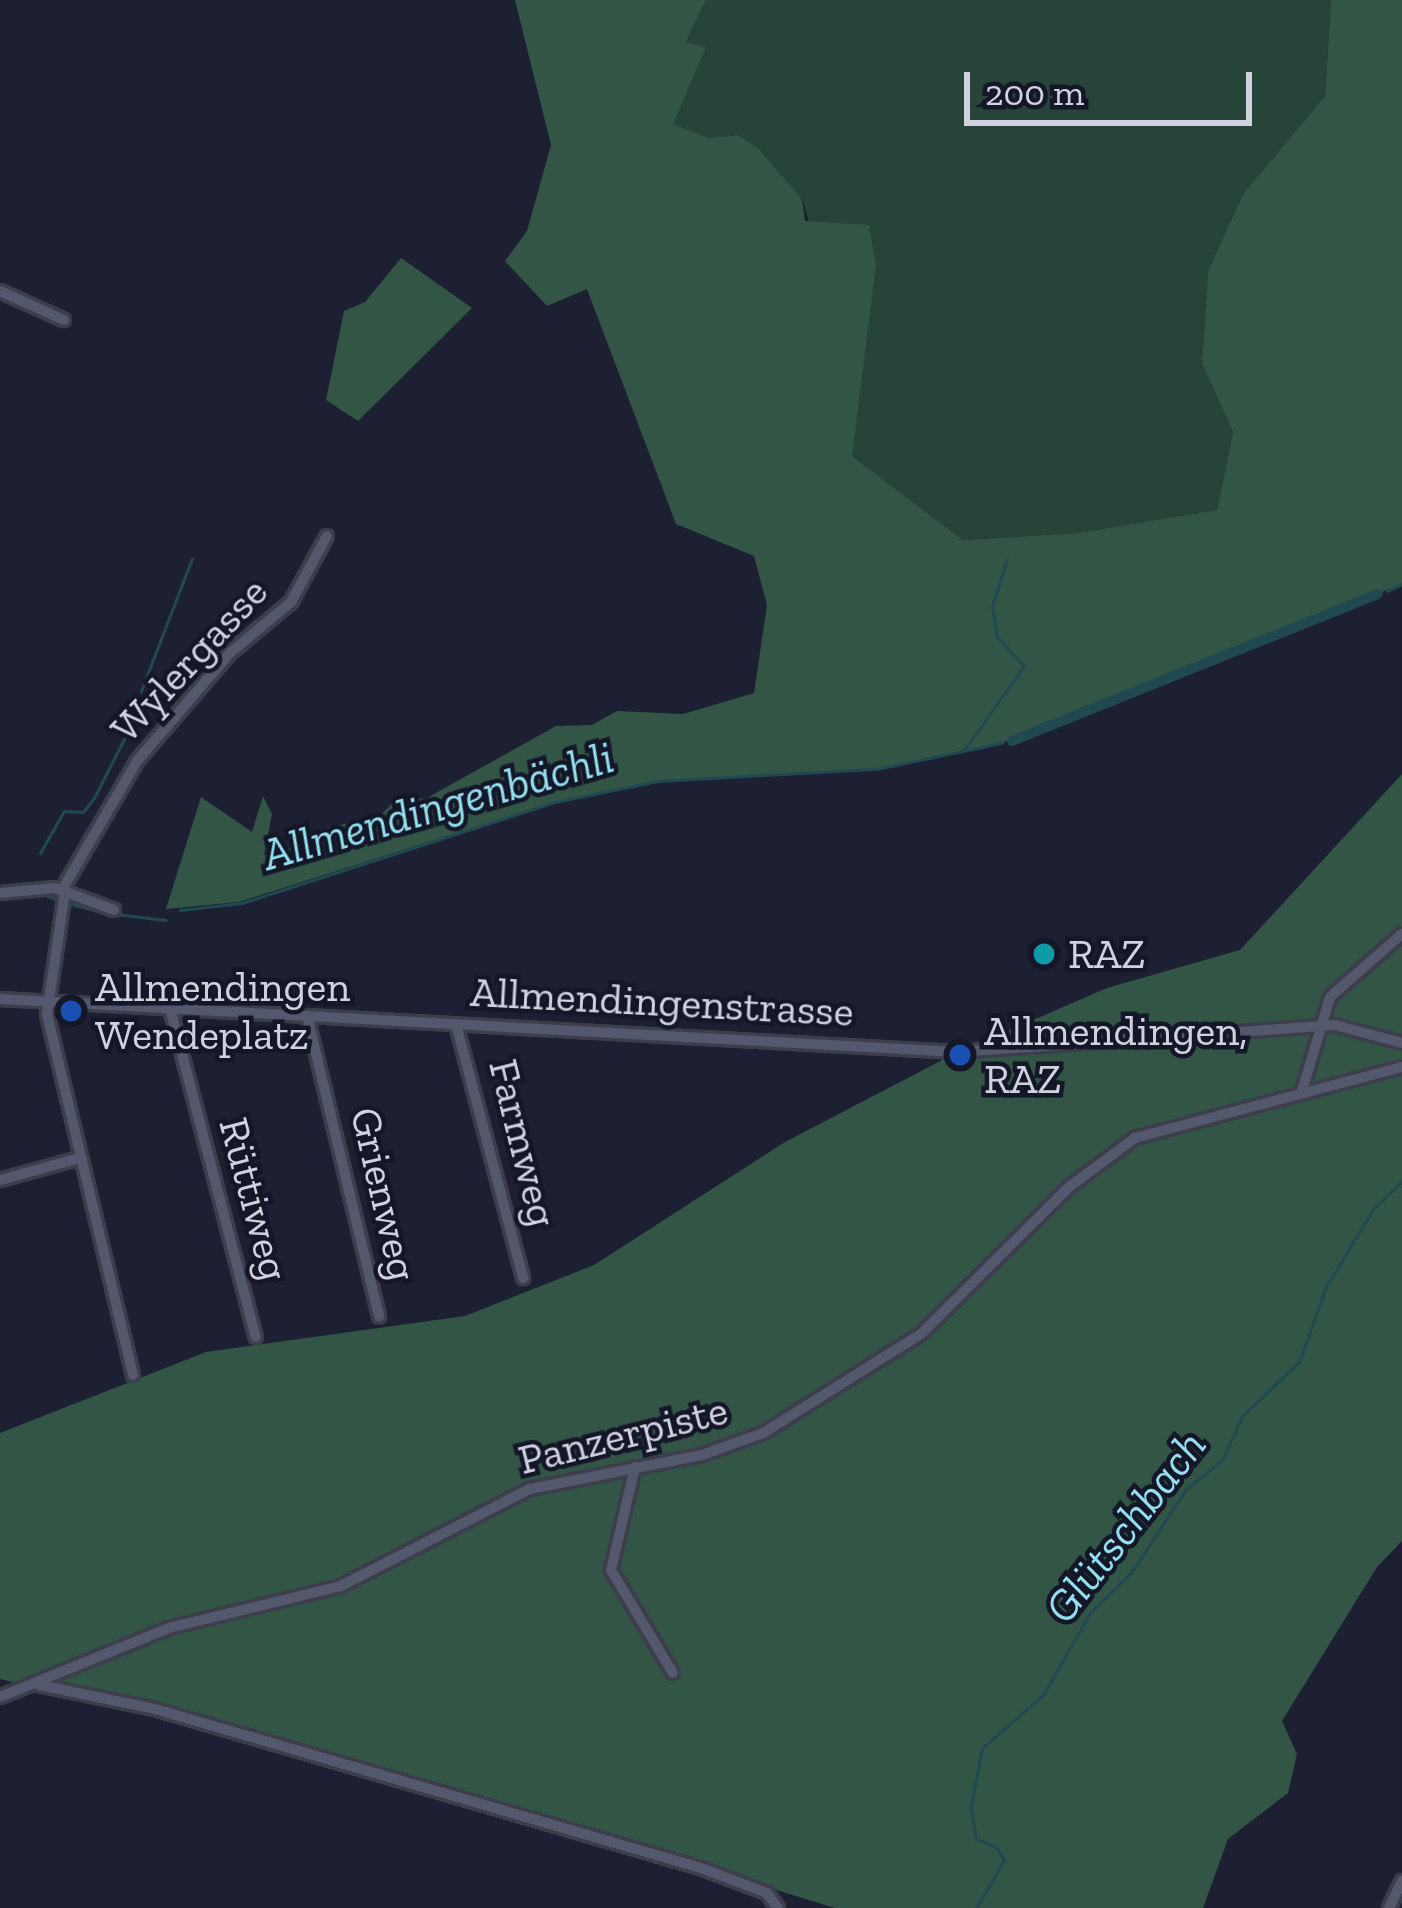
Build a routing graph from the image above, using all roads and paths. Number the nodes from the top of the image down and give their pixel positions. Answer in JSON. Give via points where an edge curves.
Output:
{"nodes":[{"id":1,"x":0,"y":291,"type":"edge"},
{"id":2,"x":64,"y":320,"type":"dead end"},
{"id":3,"x":327,"y":536,"type":"dead end"},
{"id":4,"x":63,"y":891,"type":"junction"},
{"id":5,"x":0,"y":893,"type":"edge"},
{"id":6,"x":114,"y":910,"type":"dead end"},
{"id":7,"x":1402,"y":934,"type":"edge"},
{"id":8,"x":0,"y":999,"type":"edge"},
{"id":9,"x":46,"y":1003,"type":"junction"},
{"id":10,"x":170,"y":1008,"type":"junction"},
{"id":11,"x":307,"y":1016,"type":"junction"},
{"id":12,"x":456,"y":1024,"type":"junction"},
{"id":13,"x":1320,"y":1025,"type":"junction"},
{"id":14,"x":1402,"y":1043,"type":"edge"},
{"id":15,"x":1402,"y":1066,"type":"edge"},
{"id":16,"x":1302,"y":1091,"type":"junction"},
{"id":17,"x":80,"y":1158,"type":"junction"},
{"id":18,"x":0,"y":1180,"type":"edge"},
{"id":19,"x":524,"y":1278,"type":"dead end"},
{"id":20,"x":379,"y":1316,"type":"dead end"},
{"id":21,"x":256,"y":1337,"type":"dead end"},
{"id":22,"x":133,"y":1375,"type":"dead end"},
{"id":23,"x":635,"y":1467,"type":"junction"},
{"id":24,"x":673,"y":1673,"type":"dead end"},
{"id":25,"x":37,"y":1684,"type":"junction"},
{"id":26,"x":0,"y":1697,"type":"edge"},
{"id":27,"x":1402,"y":1881,"type":"edge"},
{"id":28,"x":778,"y":1908,"type":"edge"},
{"id":29,"x":1389,"y":1908,"type":"edge"}],
"edges":[{"from":1,"to":2,"type":"street"},
{"from":3,"to":4,"type":"street","name":"Wylergasse","via":[[297,595],[230,653],[137,760]]},
{"from":4,"to":5,"type":"street"},
{"from":4,"to":6,"type":"street"},
{"from":4,"to":9,"type":"street","name":"Wylergasse"},
{"from":7,"to":13,"type":"street","via":[[1337,989]]},
{"from":8,"to":9,"type":"street","name":"Allmendingenstrasse"},
{"from":9,"to":10,"type":"street","name":"Allmendingenstrasse"},
{"from":9,"to":17,"type":"street"},
{"from":10,"to":11,"type":"street","name":"Allmendingenstrasse"},
{"from":10,"to":21,"type":"street","name":"Rüttiweg"},
{"from":11,"to":12,"type":"street","name":"Allmendingenstrasse"},
{"from":11,"to":20,"type":"street","name":"Grienweg"},
{"from":12,"to":13,"type":"street","name":"Allmendingenstrasse","via":[[969,1052]]},
{"from":12,"to":19,"type":"street","name":"Farmweg"},
{"from":13,"to":14,"type":"street","name":"Allmendingenstrasse"},
{"from":13,"to":16,"type":"street"},
{"from":15,"to":16,"type":"street","name":"Panzerpiste"},
{"from":16,"to":23,"type":"street","name":"Panzerpiste","via":[[1136,1138],[1070,1186],[931,1326],[826,1400],[734,1444]]},
{"from":17,"to":18,"type":"street"},
{"from":17,"to":22,"type":"street"},
{"from":23,"to":24,"type":"street","via":[[610,1570]]},
{"from":23,"to":25,"type":"street","name":"Panzerpiste","via":[[530,1489],[341,1586],[169,1628]]},
{"from":25,"to":26,"type":"street","name":"Panzerpiste"},
{"from":25,"to":28,"type":"street","via":[[155,1709],[701,1868],[767,1893]]},
{"from":27,"to":29,"type":"street"}]}
